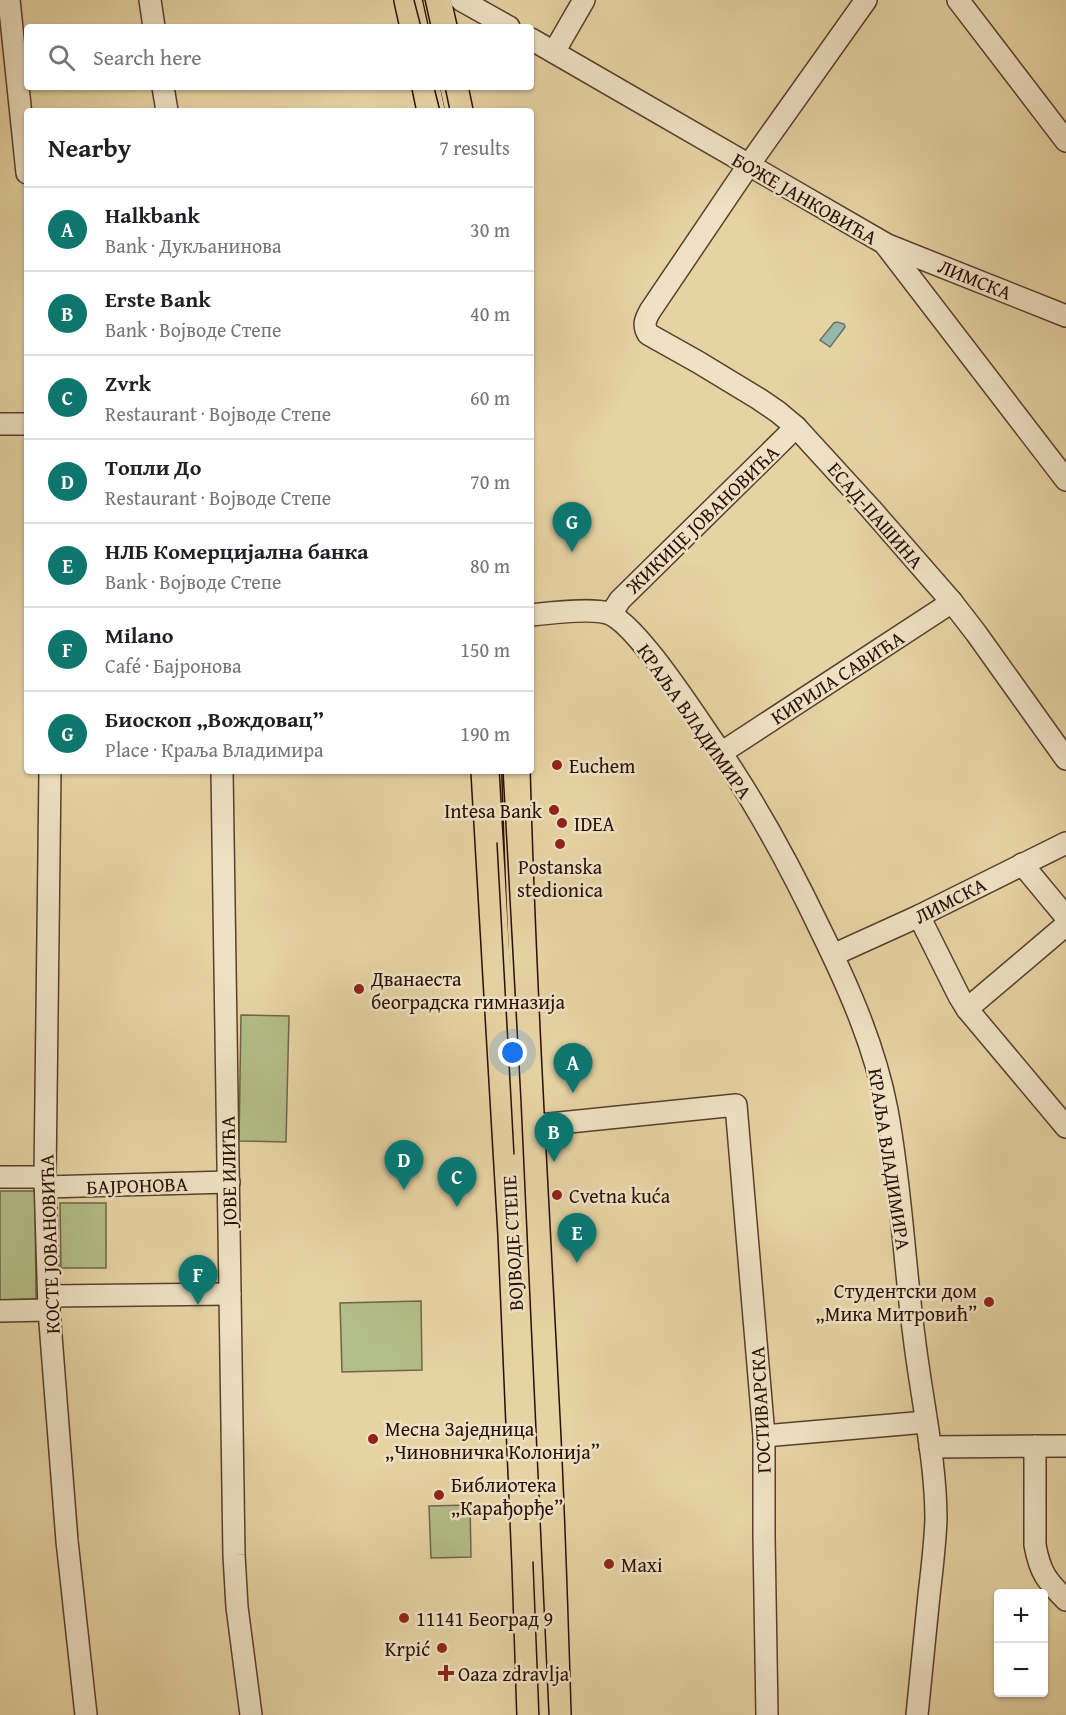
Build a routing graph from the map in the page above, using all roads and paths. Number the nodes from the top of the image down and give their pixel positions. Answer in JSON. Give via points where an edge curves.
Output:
{"nodes":[{"id":1,"x":9,"y":0,"type":"edge"},
{"id":2,"x":150,"y":0,"type":"edge"},
{"id":3,"x":408,"y":0,"type":"edge"},
{"id":4,"x":437,"y":0,"type":"edge"},
{"id":5,"x":461,"y":0,"type":"edge"},
{"id":6,"x":584,"y":0,"type":"edge"},
{"id":7,"x":866,"y":0,"type":"edge"},
{"id":8,"x":958,"y":0,"type":"edge"},
{"id":9,"x":154,"y":24,"type":"edge"},
{"id":10,"x":413,"y":24,"type":"edge"},
{"id":11,"x":442,"y":24,"type":"edge"},
{"id":12,"x":504,"y":24,"type":"edge"},
{"id":13,"x":534,"y":41,"type":"edge"},
{"id":14,"x":554,"y":52,"type":"junction"},
{"id":15,"x":164,"y":90,"type":"edge"},
{"id":16,"x":427,"y":90,"type":"edge"},
{"id":17,"x":455,"y":90,"type":"edge"},
{"id":18,"x":166,"y":108,"type":"edge"},
{"id":19,"x":430,"y":108,"type":"edge"},
{"id":20,"x":458,"y":108,"type":"edge"},
{"id":21,"x":1066,"y":141,"type":"edge"},
{"id":22,"x":24,"y":144,"type":"edge"},
{"id":23,"x":748,"y":166,"type":"junction"},
{"id":24,"x":884,"y":243,"type":"junction"},
{"id":25,"x":1066,"y":316,"type":"edge"},
{"id":26,"x":0,"y":424,"type":"edge"},
{"id":27,"x":24,"y":424,"type":"edge"},
{"id":28,"x":796,"y":427,"type":"junction"},
{"id":29,"x":1066,"y":480,"type":"edge"},
{"id":30,"x":952,"y":602,"type":"junction"},
{"id":31,"x":604,"y":613,"type":"junction"},
{"id":32,"x":534,"y":615,"type":"edge"},
{"id":33,"x":721,"y":753,"type":"junction"},
{"id":34,"x":1066,"y":759,"type":"edge"},
{"id":35,"x":50,"y":774,"type":"edge"},
{"id":36,"x":222,"y":774,"type":"edge"},
{"id":37,"x":485,"y":774,"type":"edge"},
{"id":38,"x":516,"y":774,"type":"edge"},
{"id":39,"x":1066,"y":843,"type":"edge"},
{"id":40,"x":1022,"y":864,"type":"junction"},
{"id":41,"x":919,"y":916,"type":"junction"},
{"id":42,"x":1066,"y":917,"type":"edge"},
{"id":43,"x":1066,"y":925,"type":"edge"},
{"id":44,"x":833,"y":955,"type":"junction"},
{"id":45,"x":967,"y":1009,"type":"junction"},
{"id":46,"x":530,"y":1126,"type":"junction"},
{"id":47,"x":1066,"y":1127,"type":"edge"},
{"id":48,"x":0,"y":1177,"type":"edge"},
{"id":49,"x":45,"y":1182,"type":"junction"},
{"id":50,"x":229,"y":1182,"type":"junction"},
{"id":51,"x":230,"y":1294,"type":"junction"},
{"id":52,"x":49,"y":1303,"type":"junction"},
{"id":53,"x":0,"y":1311,"type":"edge"},
{"id":54,"x":926,"y":1422,"type":"junction"},
{"id":55,"x":764,"y":1436,"type":"junction"},
{"id":56,"x":1035,"y":1446,"type":"junction"},
{"id":57,"x":1066,"y":1446,"type":"edge"},
{"id":58,"x":930,"y":1447,"type":"junction"},
{"id":59,"x":1066,"y":1600,"type":"edge"},
{"id":60,"x":86,"y":1715,"type":"edge"},
{"id":61,"x":251,"y":1715,"type":"edge"},
{"id":62,"x":531,"y":1715,"type":"edge"},
{"id":63,"x":558,"y":1715,"type":"edge"},
{"id":64,"x":767,"y":1715,"type":"edge"},
{"id":65,"x":917,"y":1715,"type":"edge"}],
"edges":[{"from":1,"to":22,"type":"street"},
{"from":2,"to":9,"type":"street"},
{"from":3,"to":10,"type":"main road"},
{"from":4,"to":11,"type":"main road"},
{"from":5,"to":12,"type":"street"},
{"from":6,"to":14,"type":"street"},
{"from":7,"to":23,"type":"street"},
{"from":8,"to":21,"type":"street"},
{"from":13,"to":14,"type":"street","name":"БОЖЕ ЈАНКОВИЋА"},
{"from":14,"to":23,"type":"street","name":"БОЖЕ ЈАНКОВИЋА"},
{"from":15,"to":18,"type":"street"},
{"from":16,"to":19,"type":"main road"},
{"from":17,"to":20,"type":"main road"},
{"from":23,"to":24,"type":"street","name":"БОЖЕ ЈАНКОВИЋА"},
{"from":23,"to":28,"type":"street","name":"ЕСАД-ПАШИНА","via":[[645,319],[644,327],[648,334],[759,399]]},
{"from":24,"to":25,"type":"street","name":"ЛИМСКА"},
{"from":24,"to":29,"type":"street","name":"БОЖЕ ЈАНКОВИЋА"},
{"from":26,"to":27,"type":"street"},
{"from":28,"to":30,"type":"street","name":"ЕСАД-ПАШИНА"},
{"from":28,"to":31,"type":"street","name":"ЖИКИЦЕ ЈОВАНОВИЋА"},
{"from":30,"to":33,"type":"street","name":"КИРИЛА САВИЋА"},
{"from":30,"to":34,"type":"street","name":"ЕСАД-ПАШИНА"},
{"from":31,"to":32,"type":"street"},
{"from":31,"to":33,"type":"street","name":"КРАЉА ВЛАДИМИРА","via":[[626,625],[651,654]]},
{"from":33,"to":44,"type":"street","name":"КРАЉА ВЛАДИМИРА","via":[[773,837]]},
{"from":35,"to":49,"type":"street","name":"КОСТЕ ЈОВАНОВИЋА"},
{"from":36,"to":50,"type":"street","name":"ЈОВЕ ИЛИЋА"},
{"from":37,"to":62,"type":"main road","name":"ВОЈВОДЕ СТЕПЕ","via":[[512,1234]]},
{"from":38,"to":46,"type":"main road","name":"ВОЈВОДЕ СТЕПЕ"},
{"from":39,"to":40,"type":"street","name":"ЛИМСКА"},
{"from":40,"to":41,"type":"street","name":"ЛИМСКА"},
{"from":40,"to":42,"type":"street"},
{"from":41,"to":44,"type":"street","name":"ЛИМСКА"},
{"from":41,"to":45,"type":"street"},
{"from":43,"to":45,"type":"street"},
{"from":44,"to":54,"type":"street","name":"КРАЉА ВЛАДИМИРА","via":[[874,1058],[886,1108],[900,1194]]},
{"from":45,"to":47,"type":"street"},
{"from":46,"to":55,"type":"street","name":"ГОСТИВАРСКА","via":[[736,1105]]},
{"from":46,"to":63,"type":"main road","name":"ВОЈВОДЕ СТЕПЕ"},
{"from":48,"to":49,"type":"street","name":"БАЈРОНОВА"},
{"from":49,"to":50,"type":"street","name":"БАЈРОНОВА"},
{"from":49,"to":52,"type":"street","name":"КОСТЕ ЈОВАНОВИЋА"},
{"from":50,"to":51,"type":"street","name":"ЈОВЕ ИЛИЋА"},
{"from":51,"to":52,"type":"street"},
{"from":51,"to":61,"type":"street","name":"ЈОВЕ ИЛИЋА","via":[[234,1555]]},
{"from":52,"to":53,"type":"street"},
{"from":52,"to":60,"type":"street","name":"КОСТЕ ЈОВАНОВИЋА","via":[[67,1541]]},
{"from":54,"to":55,"type":"street"},
{"from":54,"to":58,"type":"street","name":"КРАЉА ВЛАДИМИРА"},
{"from":55,"to":64,"type":"street","name":"ГОСТИВАРСКА"},
{"from":56,"to":57,"type":"street"},
{"from":56,"to":58,"type":"street"},
{"from":56,"to":59,"type":"street","via":[[1038,1560],[1045,1576]]},
{"from":58,"to":65,"type":"street","name":"КРАЉА ВЛАДИМИРА","via":[[935,1545]]}]}
